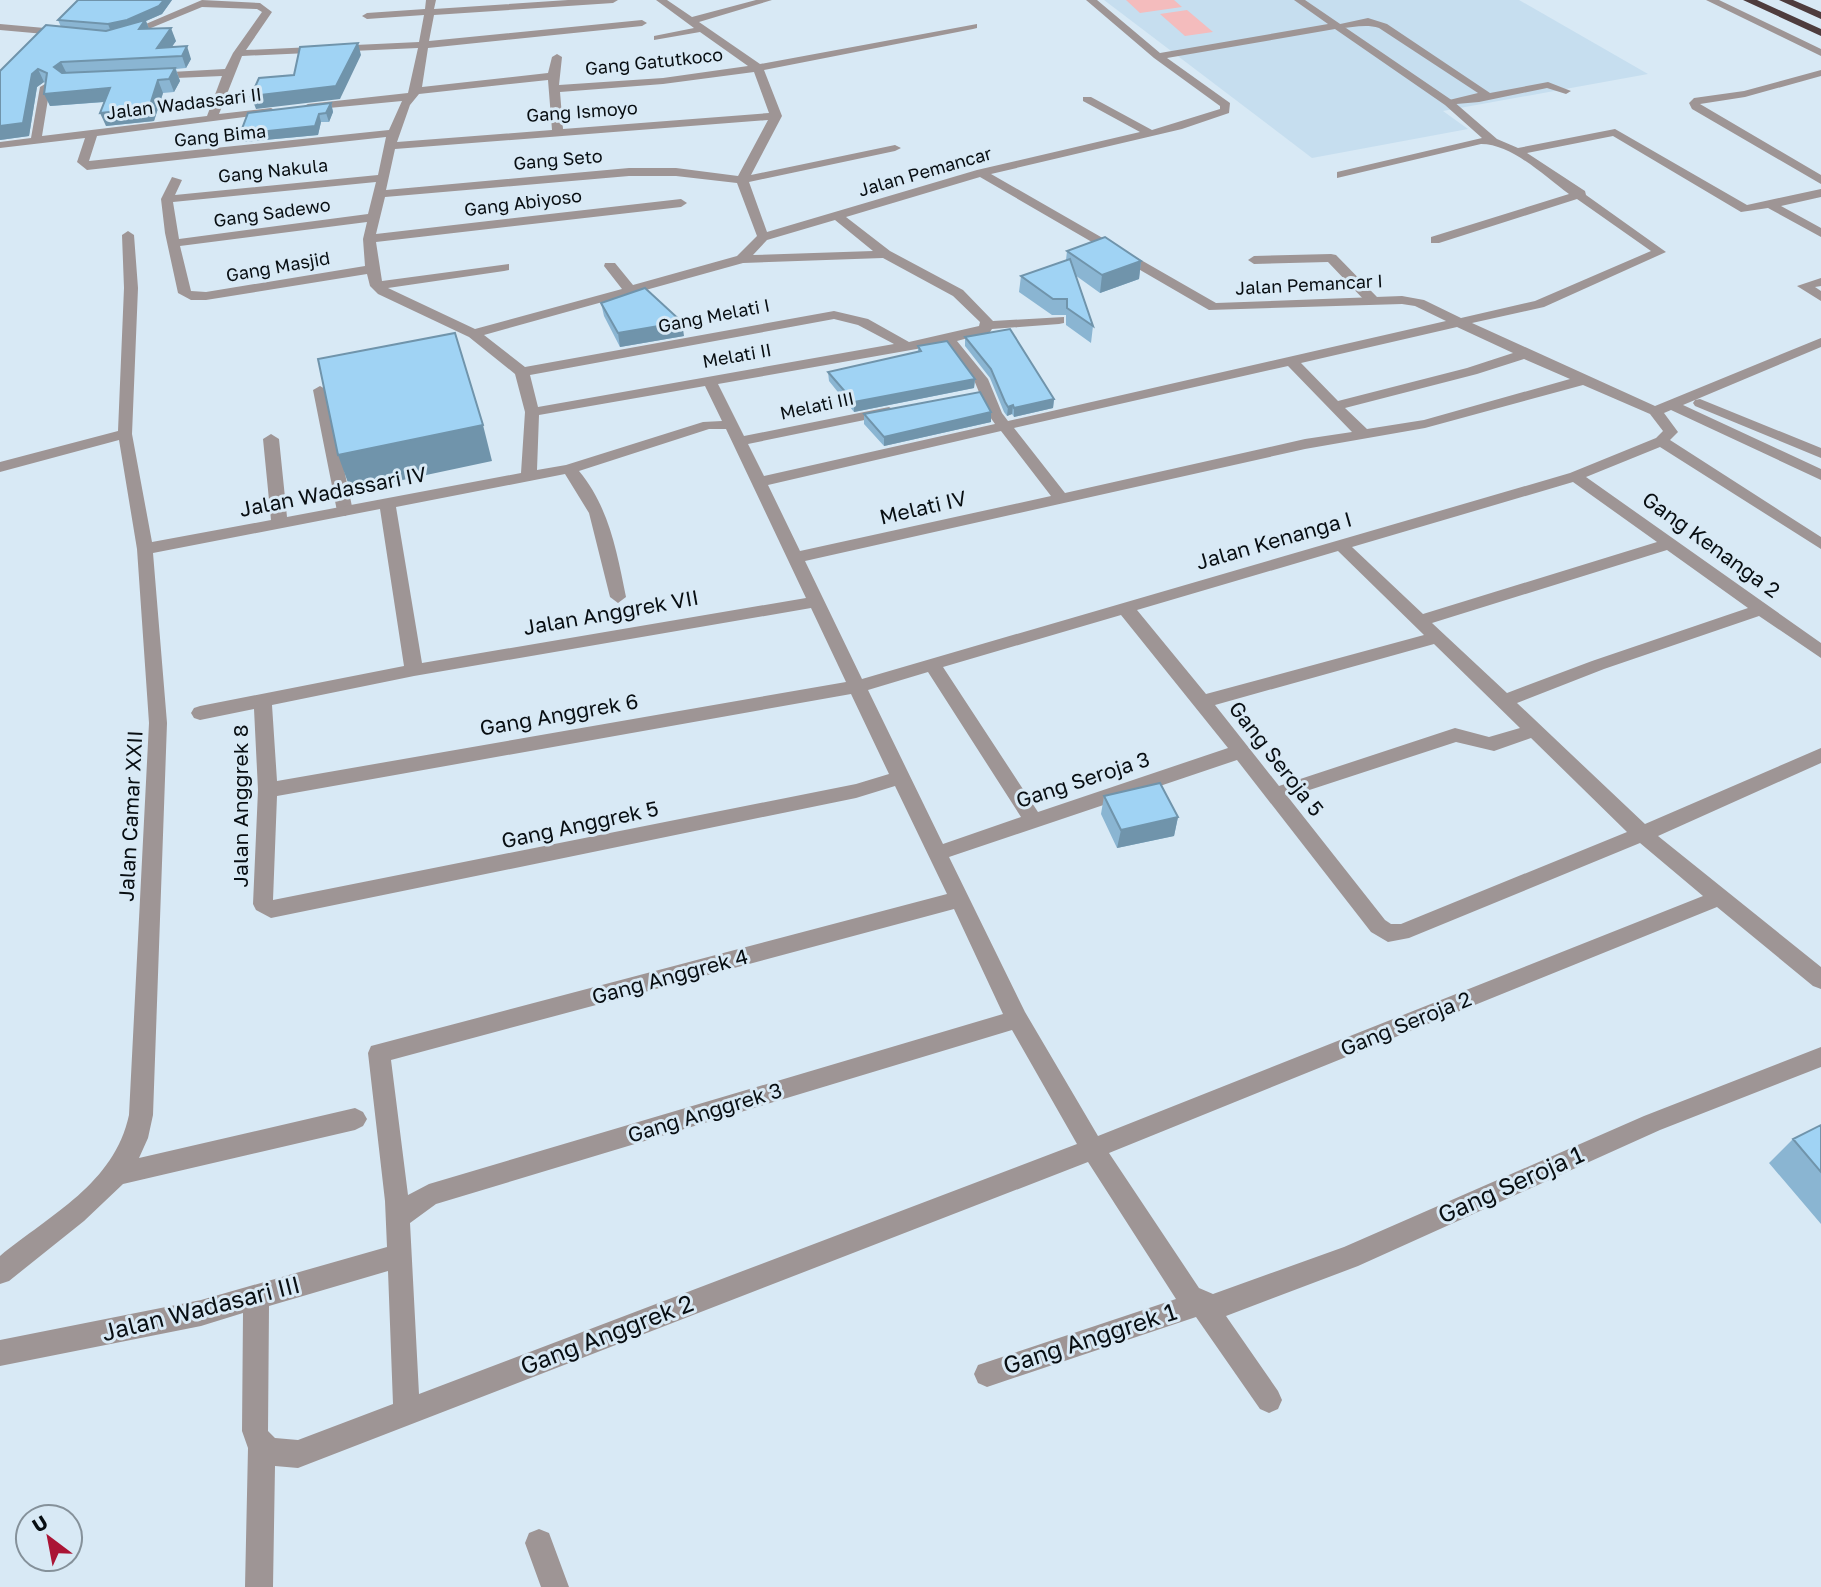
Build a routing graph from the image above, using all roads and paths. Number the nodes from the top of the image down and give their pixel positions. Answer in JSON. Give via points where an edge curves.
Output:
{"nodes":[{"id":1,"x":431,"y":0,"type":"edge"},
{"id":2,"x":613,"y":0,"type":"edge"},
{"id":3,"x":661,"y":0,"type":"edge"},
{"id":4,"x":767,"y":0,"type":"edge"},
{"id":5,"x":1091,"y":0,"type":"edge"},
{"id":6,"x":1299,"y":0,"type":"edge"},
{"id":7,"x":1711,"y":0,"type":"edge"},
{"id":8,"x":1748,"y":0,"type":"edge"},
{"id":9,"x":1784,"y":0,"type":"edge"},
{"id":10,"x":206,"y":2,"type":"edge"},
{"id":11,"x":430,"y":14,"type":"junction"},
{"id":12,"x":367,"y":16,"type":"dead end"},
{"id":13,"x":1821,"y":16,"type":"edge"},
{"id":14,"x":690,"y":21,"type":"junction"},
{"id":15,"x":642,"y":23,"type":"dead end"},
{"id":16,"x":973,"y":26,"type":"dead end"},
{"id":17,"x":1336,"y":26,"type":"junction"},
{"id":18,"x":2,"y":28,"type":"edge"},
{"id":19,"x":701,"y":29,"type":"junction"},
{"id":20,"x":1821,"y":33,"type":"edge"},
{"id":21,"x":85,"y":35,"type":"edge"},
{"id":22,"x":658,"y":37,"type":"dead end"},
{"id":23,"x":111,"y":38,"type":"edge"},
{"id":24,"x":424,"y":45,"type":"junction"},
{"id":25,"x":238,"y":53,"type":"junction"},
{"id":26,"x":1821,"y":53,"type":"edge"},
{"id":27,"x":1158,"y":56,"type":"junction"},
{"id":28,"x":557,"y":57,"type":"dead end"},
{"id":29,"x":758,"y":68,"type":"junction"},
{"id":30,"x":229,"y":72,"type":"junction"},
{"id":31,"x":1821,"y":73,"type":"edge"},
{"id":32,"x":553,"y":76,"type":"junction"},
{"id":33,"x":135,"y":77,"type":"edge"},
{"id":34,"x":45,"y":87,"type":"edge"},
{"id":35,"x":554,"y":89,"type":"junction"},
{"id":36,"x":1566,"y":90,"type":"dead end"},
{"id":37,"x":415,"y":93,"type":"junction"},
{"id":38,"x":1087,"y":99,"type":"dead end"},
{"id":39,"x":1479,"y":99,"type":"junction"},
{"id":40,"x":1450,"y":103,"type":"junction"},
{"id":41,"x":290,"y":109,"type":"edge"},
{"id":42,"x":277,"y":110,"type":"edge"},
{"id":43,"x":776,"y":116,"type":"junction"},
{"id":44,"x":212,"y":118,"type":"junction"},
{"id":45,"x":558,"y":131,"type":"junction"},
{"id":46,"x":92,"y":133,"type":"junction"},
{"id":47,"x":1150,"y":134,"type":"junction"},
{"id":48,"x":36,"y":140,"type":"junction"},
{"id":49,"x":392,"y":140,"type":"junction"},
{"id":50,"x":1497,"y":142,"type":"junction"},
{"id":51,"x":0,"y":145,"type":"edge"},
{"id":52,"x":895,"y":148,"type":"dead end"},
{"id":53,"x":1517,"y":152,"type":"junction"},
{"id":54,"x":981,"y":173,"type":"junction"},
{"id":55,"x":1341,"y":175,"type":"dead end"},
{"id":56,"x":382,"y":178,"type":"junction"},
{"id":57,"x":176,"y":180,"type":"dead end"},
{"id":58,"x":742,"y":180,"type":"junction"},
{"id":59,"x":1821,"y":180,"type":"edge"},
{"id":60,"x":1821,"y":193,"type":"edge"},
{"id":61,"x":378,"y":194,"type":"junction"},
{"id":62,"x":1581,"y":194,"type":"junction"},
{"id":63,"x":167,"y":199,"type":"junction"},
{"id":64,"x":681,"y":203,"type":"dead end"},
{"id":65,"x":1769,"y":205,"type":"junction"},
{"id":66,"x":836,"y":215,"type":"junction"},
{"id":67,"x":375,"y":217,"type":"junction"},
{"id":68,"x":1821,"y":233,"type":"edge"},
{"id":69,"x":128,"y":235,"type":"dead end"},
{"id":70,"x":763,"y":237,"type":"junction"},
{"id":71,"x":369,"y":239,"type":"junction"},
{"id":72,"x":1435,"y":240,"type":"dead end"},
{"id":73,"x":174,"y":243,"type":"junction"},
{"id":74,"x":885,"y":254,"type":"junction"},
{"id":75,"x":741,"y":259,"type":"junction"},
{"id":76,"x":1254,"y":260,"type":"dead end"},
{"id":77,"x":504,"y":267,"type":"dead end"},
{"id":78,"x":610,"y":267,"type":"dead end"},
{"id":79,"x":372,"y":269,"type":"junction"},
{"id":80,"x":1821,"y":282,"type":"edge"},
{"id":81,"x":377,"y":286,"type":"junction"},
{"id":82,"x":630,"y":290,"type":"junction"},
{"id":83,"x":1821,"y":297,"type":"edge"},
{"id":84,"x":1372,"y":300,"type":"junction"},
{"id":85,"x":1059,"y":320,"type":"dead end"},
{"id":86,"x":1460,"y":321,"type":"junction"},
{"id":87,"x":988,"y":325,"type":"junction"},
{"id":88,"x":474,"y":334,"type":"junction"},
{"id":89,"x":948,"y":339,"type":"junction"},
{"id":90,"x":1821,"y":342,"type":"edge"},
{"id":91,"x":906,"y":346,"type":"junction"},
{"id":92,"x":1525,"y":354,"type":"junction"},
{"id":93,"x":1290,"y":360,"type":"junction"},
{"id":94,"x":522,"y":372,"type":"junction"},
{"id":95,"x":1587,"y":379,"type":"junction"},
{"id":96,"x":709,"y":380,"type":"junction"},
{"id":97,"x":320,"y":390,"type":"edge"},
{"id":98,"x":1686,"y":397,"type":"junction"},
{"id":99,"x":1670,"y":404,"type":"junction"},
{"id":100,"x":1335,"y":406,"type":"junction"},
{"id":101,"x":901,"y":408,"type":"edge"},
{"id":102,"x":1655,"y":411,"type":"junction"},
{"id":103,"x":532,"y":412,"type":"junction"},
{"id":104,"x":1004,"y":426,"type":"junction"},
{"id":105,"x":734,"y":433,"type":"junction"},
{"id":106,"x":1363,"y":434,"type":"junction"},
{"id":107,"x":125,"y":435,"type":"junction"},
{"id":108,"x":271,"y":439,"type":"dead end"},
{"id":109,"x":1661,"y":441,"type":"junction"},
{"id":110,"x":1821,"y":453,"type":"edge"},
{"id":111,"x":0,"y":467,"type":"edge"},
{"id":112,"x":575,"y":468,"type":"junction"},
{"id":113,"x":528,"y":475,"type":"junction"},
{"id":114,"x":1821,"y":475,"type":"edge"},
{"id":115,"x":1576,"y":476,"type":"junction"},
{"id":116,"x":760,"y":482,"type":"junction"},
{"id":117,"x":1061,"y":498,"type":"junction"},
{"id":118,"x":387,"y":502,"type":"junction"},
{"id":119,"x":345,"y":511,"type":"junction"},
{"id":120,"x":280,"y":525,"type":"junction"},
{"id":121,"x":1670,"y":544,"type":"junction"},
{"id":122,"x":1821,"y":544,"type":"edge"},
{"id":123,"x":1342,"y":545,"type":"junction"},
{"id":124,"x":145,"y":549,"type":"junction"},
{"id":125,"x":793,"y":558,"type":"junction"},
{"id":126,"x":618,"y":597,"type":"dead end"},
{"id":127,"x":816,"y":602,"type":"junction"},
{"id":128,"x":1125,"y":608,"type":"junction"},
{"id":129,"x":1762,"y":610,"type":"junction"},
{"id":130,"x":1422,"y":620,"type":"junction"},
{"id":131,"x":1439,"y":637,"type":"junction"},
{"id":132,"x":1821,"y":652,"type":"edge"},
{"id":133,"x":932,"y":664,"type":"junction"},
{"id":134,"x":414,"y":670,"type":"junction"},
{"id":135,"x":859,"y":686,"type":"junction"},
{"id":136,"x":263,"y":701,"type":"junction"},
{"id":137,"x":1504,"y":701,"type":"junction"},
{"id":138,"x":1202,"y":702,"type":"junction"},
{"id":139,"x":200,"y":713,"type":"dead end"},
{"id":140,"x":1534,"y":730,"type":"junction"},
{"id":141,"x":1242,"y":751,"type":"junction"},
{"id":142,"x":1821,"y":755,"type":"edge"},
{"id":143,"x":902,"y":777,"type":"junction"},
{"id":144,"x":268,"y":790,"type":"junction"},
{"id":145,"x":1276,"y":794,"type":"junction"},
{"id":146,"x":1034,"y":821,"type":"junction"},
{"id":147,"x":1642,"y":834,"type":"junction"},
{"id":148,"x":938,"y":853,"type":"junction"},
{"id":149,"x":1719,"y":898,"type":"junction"},
{"id":150,"x":960,"y":900,"type":"junction"},
{"id":151,"x":267,"y":908,"type":"joint"},
{"id":152,"x":1821,"y":980,"type":"edge"},
{"id":153,"x":1017,"y":1019,"type":"junction"},
{"id":154,"x":1821,"y":1057,"type":"edge"},
{"id":155,"x":355,"y":1119,"type":"dead end"},
{"id":156,"x":1093,"y":1149,"type":"junction"},
{"id":157,"x":116,"y":1174,"type":"junction"},
{"id":158,"x":398,"y":1217,"type":"junction"},
{"id":159,"x":400,"y":1255,"type":"junction"},
{"id":160,"x":0,"y":1272,"type":"edge"},
{"id":161,"x":256,"y":1297,"type":"junction"},
{"id":162,"x":1201,"y":1303,"type":"junction"},
{"id":163,"x":0,"y":1353,"type":"edge"},
{"id":164,"x":987,"y":1374,"type":"dead end"},
{"id":165,"x":1269,"y":1399,"type":"dead end"},
{"id":166,"x":407,"y":1412,"type":"junction"},
{"id":167,"x":262,"y":1446,"type":"junction"},
{"id":168,"x":539,"y":1543,"type":"dead end"},
{"id":169,"x":259,"y":1587,"type":"edge"},
{"id":170,"x":555,"y":1587,"type":"edge"}],
"edges":[{"from":1,"to":11,"type":"street"},
{"from":2,"to":11,"type":"street"},
{"from":3,"to":14,"type":"street"},
{"from":4,"to":14,"type":"street"},
{"from":5,"to":27,"type":"street","name":"Jalan Pemancar"},
{"from":6,"to":17,"type":"street"},
{"from":7,"to":26,"type":"street"},
{"from":8,"to":20,"type":"highway"},
{"from":9,"to":13,"type":"highway"},
{"from":10,"to":23,"type":"street"},
{"from":10,"to":25,"type":"street","via":[[266,10]]},
{"from":11,"to":12,"type":"street"},
{"from":11,"to":24,"type":"street"},
{"from":14,"to":19,"type":"street"},
{"from":15,"to":24,"type":"street"},
{"from":16,"to":29,"type":"street","name":"Gang Gatutkoco"},
{"from":17,"to":27,"type":"street"},
{"from":17,"to":39,"type":"street","via":[[1368,21],[1383,26],[1485,93]]},
{"from":17,"to":40,"type":"street"},
{"from":18,"to":21,"type":"street"},
{"from":19,"to":22,"type":"street"},
{"from":19,"to":29,"type":"street"},
{"from":24,"to":25,"type":"street"},
{"from":24,"to":37,"type":"street"},
{"from":25,"to":30,"type":"street"},
{"from":27,"to":47,"type":"street","name":"Jalan Pemancar","via":[[1226,106],[1210,117]]},
{"from":28,"to":32,"type":"street"},
{"from":29,"to":35,"type":"street","name":"Gang Gatutkoco"},
{"from":29,"to":43,"type":"street"},
{"from":30,"to":33,"type":"street"},
{"from":30,"to":44,"type":"street"},
{"from":31,"to":59,"type":"street","via":[[1694,103]]},
{"from":32,"to":35,"type":"street"},
{"from":32,"to":37,"type":"street","name":"Jalan Wadassari II"},
{"from":34,"to":48,"type":"street"},
{"from":35,"to":45,"type":"street"},
{"from":36,"to":39,"type":"street","via":[[1548,85]]},
{"from":37,"to":41,"type":"street","name":"Jalan Wadassari II"},
{"from":37,"to":49,"type":"street","via":[[405,104]]},
{"from":38,"to":47,"type":"street"},
{"from":39,"to":40,"type":"street"},
{"from":40,"to":50,"type":"street"},
{"from":42,"to":44,"type":"street","name":"Jalan Wadassari II"},
{"from":43,"to":45,"type":"street","name":"Gang Ismoyo"},
{"from":43,"to":58,"type":"street"},
{"from":44,"to":46,"type":"street","name":"Jalan Wadassari II"},
{"from":45,"to":49,"type":"street","name":"Gang Ismoyo"},
{"from":46,"to":48,"type":"street","name":"Jalan Wadassari II"},
{"from":46,"to":49,"type":"street","name":"Gang Bima","via":[[83,162],[89,167]]},
{"from":47,"to":54,"type":"street","name":"Jalan Pemancar"},
{"from":48,"to":51,"type":"street","name":"Jalan Wadassari II"},
{"from":49,"to":56,"type":"street"},
{"from":50,"to":53,"type":"street"},
{"from":50,"to":55,"type":"street","via":[[1465,145]]},
{"from":52,"to":58,"type":"street","name":"Gang Seto"},
{"from":53,"to":62,"type":"street"},
{"from":53,"to":65,"type":"street","via":[[1615,132],[1746,209]]},
{"from":54,"to":66,"type":"street","name":"Jalan Pemancar"},
{"from":54,"to":84,"type":"street","name":"Jalan Pemancar I","via":[[1214,307]]},
{"from":56,"to":61,"type":"street"},
{"from":56,"to":63,"type":"street","name":"Gang Nakula"},
{"from":57,"to":63,"type":"street"},
{"from":58,"to":61,"type":"street","name":"Gang Seto","via":[[629,172]]},
{"from":58,"to":70,"type":"street"},
{"from":60,"to":65,"type":"street"},
{"from":61,"to":67,"type":"street"},
{"from":62,"to":72,"type":"street"},
{"from":62,"to":86,"type":"street","via":[[1660,252],[1539,304]]},
{"from":63,"to":73,"type":"street"},
{"from":64,"to":71,"type":"street","name":"Gang Abiyoso"},
{"from":65,"to":68,"type":"street"},
{"from":66,"to":70,"type":"street","name":"Jalan Pemancar"},
{"from":66,"to":74,"type":"street"},
{"from":67,"to":71,"type":"street"},
{"from":67,"to":73,"type":"street","name":"Gang Sadewo"},
{"from":69,"to":107,"type":"street","name":"Jalan Camar XXII","via":[[131,288]]},
{"from":70,"to":75,"type":"street","name":"Jalan Pemancar"},
{"from":71,"to":79,"type":"street"},
{"from":73,"to":79,"type":"street","name":"Gang Masjid","via":[[185,293],[190,296]]},
{"from":74,"to":75,"type":"street"},
{"from":74,"to":87,"type":"street","via":[[958,293]]},
{"from":75,"to":82,"type":"street","name":"Jalan Pemancar"},
{"from":76,"to":84,"type":"street","via":[[1331,258]]},
{"from":77,"to":81,"type":"street"},
{"from":78,"to":82,"type":"street"},
{"from":79,"to":81,"type":"street"},
{"from":80,"to":83,"type":"street","via":[[1804,286]]},
{"from":81,"to":88,"type":"street"},
{"from":82,"to":88,"type":"street","name":"Jalan Pemancar"},
{"from":84,"to":86,"type":"street","name":"Jalan Pemancar I","via":[[1419,303]]},
{"from":85,"to":87,"type":"street","name":"Melati II"},
{"from":86,"to":92,"type":"street","name":"Jalan Pemancar I"},
{"from":86,"to":93,"type":"street"},
{"from":87,"to":89,"type":"street","name":"Melati II","via":[[982,332]]},
{"from":88,"to":94,"type":"street"},
{"from":89,"to":91,"type":"street","name":"Melati II"},
{"from":89,"to":104,"type":"street","via":[[981,379],[981,393]]},
{"from":90,"to":98,"type":"street"},
{"from":91,"to":94,"type":"street","name":"Gang Melati I","via":[[868,323],[834,315]]},
{"from":91,"to":96,"type":"street","name":"Melati II"},
{"from":92,"to":95,"type":"street","name":"Jalan Pemancar I"},
{"from":92,"to":100,"type":"street"},
{"from":93,"to":100,"type":"street"},
{"from":93,"to":104,"type":"street"},
{"from":94,"to":103,"type":"street"},
{"from":95,"to":102,"type":"street","name":"Jalan Pemancar I"},
{"from":95,"to":106,"type":"street","name":"Melati IV","via":[[1425,424]]},
{"from":96,"to":103,"type":"street","name":"Melati II"},
{"from":96,"to":105,"type":"street"},
{"from":97,"to":119,"type":"street"},
{"from":98,"to":99,"type":"street"},
{"from":98,"to":110,"type":"street"},
{"from":99,"to":102,"type":"street"},
{"from":99,"to":114,"type":"street"},
{"from":100,"to":106,"type":"street"},
{"from":101,"to":105,"type":"street","name":"Melati III"},
{"from":102,"to":109,"type":"street","via":[[1671,432]]},
{"from":103,"to":113,"type":"street"},
{"from":104,"to":116,"type":"street"},
{"from":104,"to":117,"type":"street"},
{"from":105,"to":112,"type":"street","via":[[708,425]]},
{"from":105,"to":116,"type":"street"},
{"from":106,"to":117,"type":"street","name":"Melati IV"},
{"from":107,"to":111,"type":"street"},
{"from":107,"to":124,"type":"street","name":"Jalan Camar XXII"},
{"from":108,"to":120,"type":"street"},
{"from":109,"to":115,"type":"street","name":"Jalan Kenanga I"},
{"from":109,"to":122,"type":"street"},
{"from":112,"to":113,"type":"street","name":"Jalan Wadassari IV"},
{"from":112,"to":126,"type":"street","via":[[594,502]]},
{"from":113,"to":118,"type":"street","name":"Jalan Wadassari IV"},
{"from":115,"to":121,"type":"street","name":"Gang Kenanga 2"},
{"from":115,"to":123,"type":"street","name":"Jalan Kenanga I"},
{"from":116,"to":125,"type":"street"},
{"from":117,"to":125,"type":"street","name":"Melati IV"},
{"from":118,"to":119,"type":"street","name":"Jalan Wadassari IV"},
{"from":118,"to":134,"type":"street"},
{"from":119,"to":120,"type":"street","name":"Jalan Wadassari IV"},
{"from":120,"to":124,"type":"street","name":"Jalan Wadassari IV"},
{"from":121,"to":129,"type":"street","name":"Gang Kenanga 2"},
{"from":121,"to":130,"type":"street"},
{"from":123,"to":128,"type":"street","name":"Jalan Kenanga I"},
{"from":123,"to":130,"type":"street"},
{"from":124,"to":157,"type":"street","name":"Jalan Camar XXII","via":[[159,723],[141,1115],[135,1143]]},
{"from":125,"to":127,"type":"street"},
{"from":127,"to":134,"type":"street","name":"Jalan Anggrek VII"},
{"from":127,"to":135,"type":"street"},
{"from":128,"to":133,"type":"street","name":"Jalan Kenanga I"},
{"from":128,"to":138,"type":"street","name":"Gang Seroja 5"},
{"from":129,"to":132,"type":"street","name":"Gang Kenanga 2"},
{"from":129,"to":137,"type":"street"},
{"from":130,"to":131,"type":"street"},
{"from":131,"to":137,"type":"street"},
{"from":131,"to":138,"type":"street"},
{"from":133,"to":135,"type":"street","name":"Jalan Kenanga I"},
{"from":133,"to":146,"type":"street"},
{"from":134,"to":136,"type":"street","name":"Jalan Anggrek VII"},
{"from":135,"to":143,"type":"street"},
{"from":135,"to":144,"type":"street","name":"Gang Anggrek 6"},
{"from":136,"to":139,"type":"street","name":"Jalan Anggrek VII"},
{"from":136,"to":144,"type":"street","name":"Jalan Anggrek 8"},
{"from":137,"to":140,"type":"street"},
{"from":138,"to":141,"type":"street","name":"Gang Seroja 5"},
{"from":140,"to":145,"type":"street","via":[[1496,744],[1455,735]]},
{"from":140,"to":147,"type":"street"},
{"from":141,"to":145,"type":"street","name":"Gang Seroja 5"},
{"from":141,"to":146,"type":"street","name":"Gang Seroja 3"},
{"from":142,"to":147,"type":"street"},
{"from":143,"to":148,"type":"street"},
{"from":143,"to":151,"type":"street","name":"Gang Anggrek 5","via":[[816,800],[278,910]]},
{"from":144,"to":151,"type":"street","name":"Jalan Anggrek 8","via":[[263,904]]},
{"from":145,"to":147,"type":"street","name":"Gang Seroja 5","via":[[1378,926],[1394,934]]},
{"from":146,"to":148,"type":"street","name":"Gang Seroja 3"},
{"from":147,"to":149,"type":"street"},
{"from":148,"to":150,"type":"street"},
{"from":149,"to":152,"type":"street"},
{"from":149,"to":156,"type":"street","name":"Gang Seroja 2"},
{"from":150,"to":153,"type":"street"},
{"from":150,"to":158,"type":"street","name":"Gang Anggrek 4","via":[[379,1053]]},
{"from":153,"to":156,"type":"street"},
{"from":153,"to":158,"type":"street","name":"Gang Anggrek 3","via":[[429,1195]]},
{"from":154,"to":162,"type":"street","name":"Gang Seroja 1","via":[[1652,1124],[1349,1256],[1229,1303],[1213,1307]]},
{"from":155,"to":157,"type":"street"},
{"from":156,"to":162,"type":"street","via":[[1190,1297]]},
{"from":156,"to":166,"type":"street","name":"Gang Anggrek 2"},
{"from":157,"to":160,"type":"street","name":"Jalan Camar XXII","via":[[72,1217]]},
{"from":158,"to":159,"type":"street"},
{"from":159,"to":161,"type":"street","name":"Jalan Wadasari III"},
{"from":159,"to":166,"type":"street"},
{"from":161,"to":163,"type":"street","name":"Jalan Wadasari III","via":[[189,1316]]},
{"from":161,"to":167,"type":"street","via":[[254,1425]]},
{"from":162,"to":164,"type":"street","name":"Gang Anggrek 1"},
{"from":162,"to":165,"type":"street","name":"Gang Anggrek 1"},
{"from":166,"to":167,"type":"street","name":"Gang Anggrek 2","via":[[298,1454],[276,1454]]},
{"from":167,"to":169,"type":"street"},
{"from":168,"to":170,"type":"street"}]}
